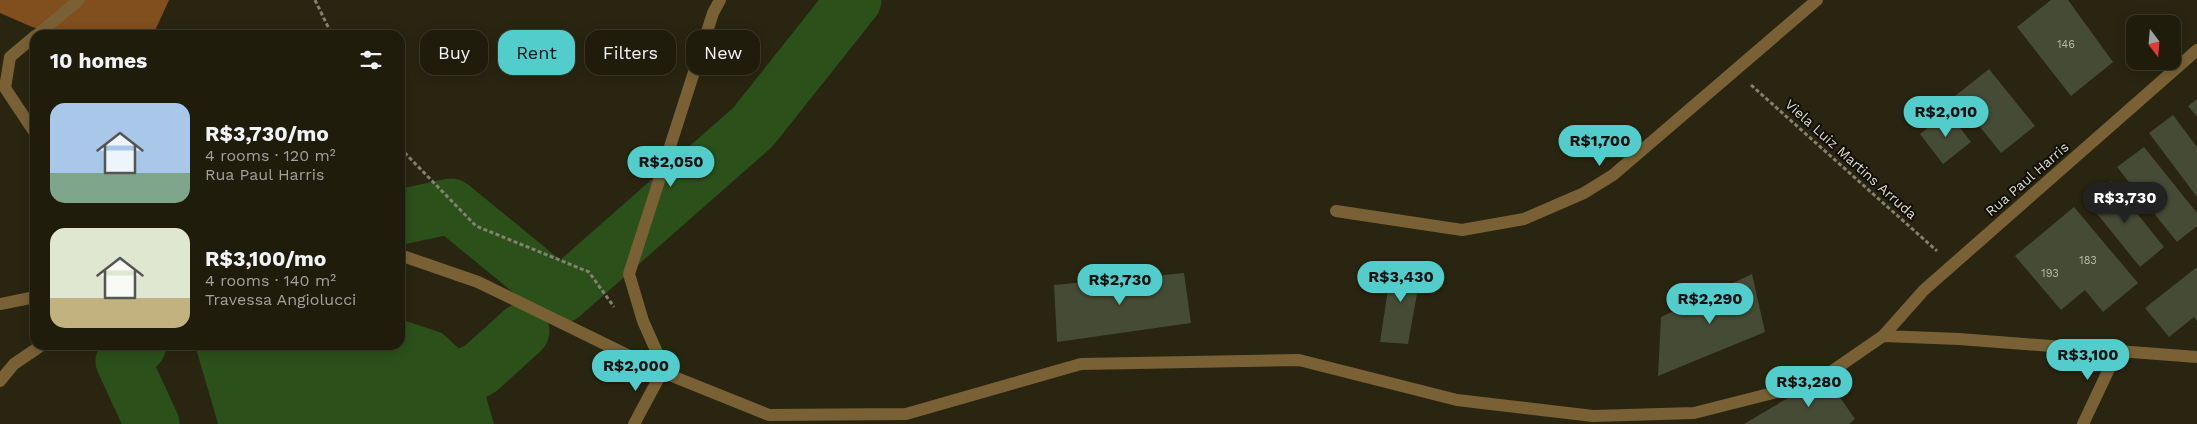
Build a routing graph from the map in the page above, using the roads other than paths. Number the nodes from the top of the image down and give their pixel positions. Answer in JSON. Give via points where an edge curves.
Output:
{"nodes":[{"id":1,"x":79,"y":0,"type":"edge"},
{"id":2,"x":720,"y":0,"type":"edge"},
{"id":3,"x":1817,"y":0,"type":"edge"},
{"id":4,"x":43,"y":30,"type":"edge"},
{"id":5,"x":30,"y":41,"type":"edge"},
{"id":6,"x":2197,"y":50,"type":"edge"},
{"id":7,"x":30,"y":126,"type":"edge"},
{"id":8,"x":1336,"y":211,"type":"dead end"},
{"id":9,"x":405,"y":257,"type":"edge"},
{"id":10,"x":30,"y":298,"type":"edge"},
{"id":11,"x":0,"y":304,"type":"edge"},
{"id":12,"x":1883,"y":336,"type":"junction"},
{"id":13,"x":35,"y":350,"type":"edge"},
{"id":14,"x":2118,"y":350,"type":"junction"},
{"id":15,"x":2197,"y":357,"type":"edge"},
{"id":16,"x":662,"y":372,"type":"junction"},
{"id":17,"x":0,"y":381,"type":"edge"},
{"id":18,"x":634,"y":424,"type":"edge"},
{"id":19,"x":2083,"y":424,"type":"edge"}],
"edges":[{"from":1,"to":4,"type":"street"},
{"from":2,"to":16,"type":"street","via":[[713,13],[629,274]]},
{"from":3,"to":8,"type":"street","via":[[1613,175],[1584,193],[1524,219],[1462,230]]},
{"from":5,"to":7,"type":"street","via":[[10,57],[5,88]]},
{"from":6,"to":12,"type":"street","name":"Rua Paul Harris","via":[[1924,290]]},
{"from":9,"to":16,"type":"street","name":"Rua Paul Harris","via":[[478,282]]},
{"from":10,"to":11,"type":"street"},
{"from":12,"to":14,"type":"street"},
{"from":12,"to":16,"type":"street","name":"Rua Paul Harris","via":[[1824,376],[1773,393],[1694,412],[1593,416],[1457,400],[1298,360],[1081,364],[906,414],[770,415]]},
{"from":13,"to":17,"type":"street","via":[[14,364]]},
{"from":14,"to":15,"type":"street"},
{"from":14,"to":19,"type":"street"},
{"from":16,"to":18,"type":"street"}]}
